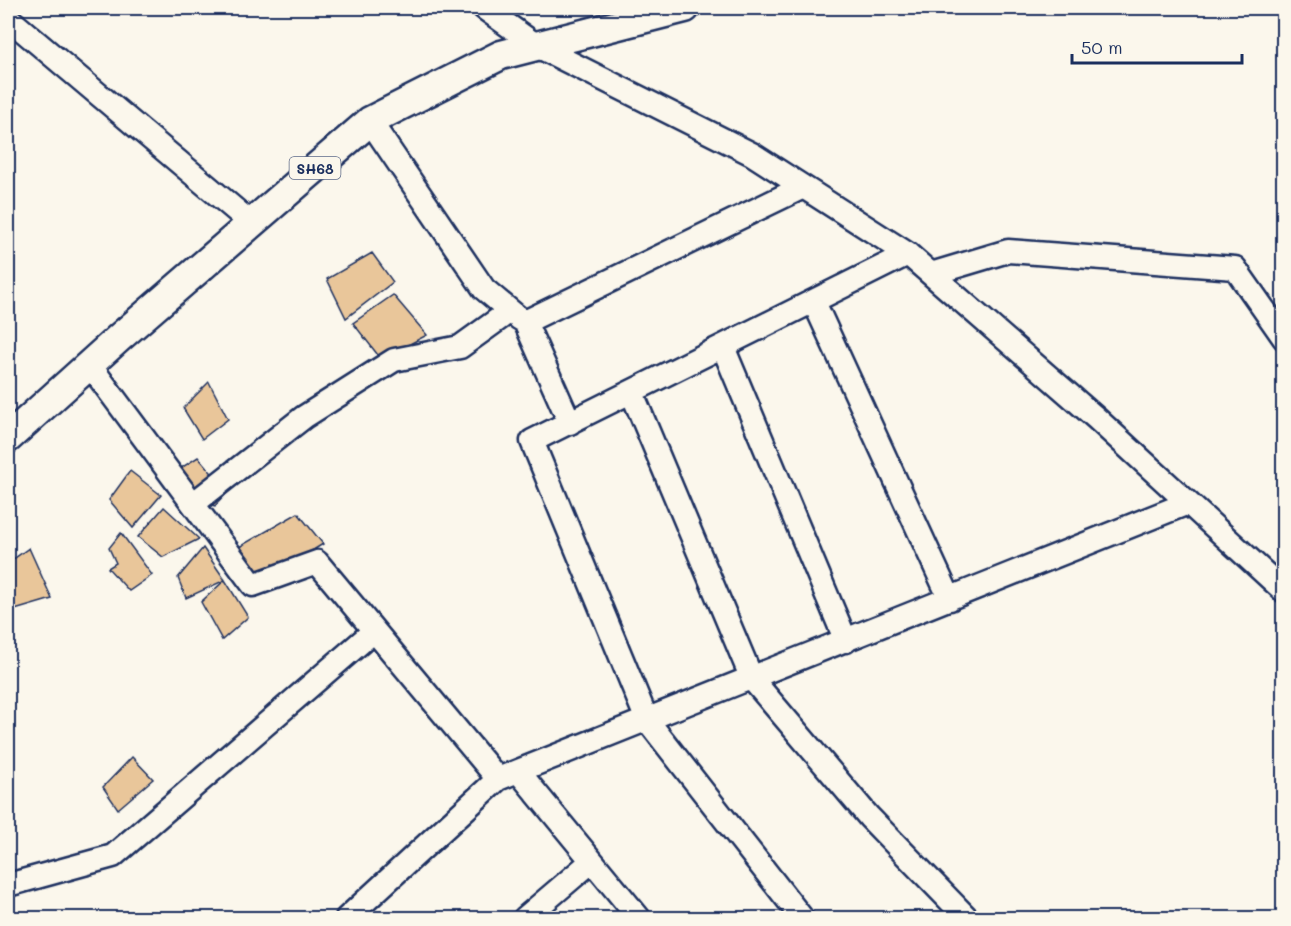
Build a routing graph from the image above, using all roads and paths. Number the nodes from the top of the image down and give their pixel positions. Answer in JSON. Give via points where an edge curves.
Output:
{"nodes":[{"id":1,"x":484,"y":8,"type":"edge"},
{"id":2,"x":685,"y":8,"type":"edge"},
{"id":3,"x":8,"y":18,"type":"edge"},
{"id":4,"x":537,"y":46,"type":"junction"},
{"id":5,"x":370,"y":121,"type":"junction"},
{"id":6,"x":803,"y":187,"type":"junction"},
{"id":7,"x":251,"y":223,"type":"junction"},
{"id":8,"x":908,"y":254,"type":"junction"},
{"id":9,"x":931,"y":274,"type":"junction"},
{"id":10,"x":814,"y":302,"type":"junction"},
{"id":11,"x":518,"y":318,"type":"junction"},
{"id":12,"x":1284,"y":338,"type":"edge"},
{"id":13,"x":723,"y":347,"type":"junction"},
{"id":14,"x":90,"y":364,"type":"junction"},
{"id":15,"x":632,"y":393,"type":"junction"},
{"id":16,"x":570,"y":423,"type":"junction"},
{"id":17,"x":8,"y":438,"type":"edge"},
{"id":18,"x":1188,"y":502,"type":"junction"},
{"id":19,"x":193,"y":504,"type":"junction"},
{"id":20,"x":1284,"y":591,"type":"edge"},
{"id":21,"x":950,"y":599,"type":"junction"},
{"id":22,"x":374,"y":631,"type":"junction"},
{"id":23,"x":846,"y":641,"type":"junction"},
{"id":24,"x":752,"y":679,"type":"junction"},
{"id":25,"x":647,"y":720,"type":"junction"},
{"id":26,"x":508,"y":775,"type":"junction"},
{"id":27,"x":592,"y":861,"type":"junction"},
{"id":28,"x":8,"y":885,"type":"edge"},
{"id":29,"x":347,"y":918,"type":"edge"},
{"id":30,"x":525,"y":918,"type":"edge"},
{"id":31,"x":639,"y":918,"type":"edge"},
{"id":32,"x":802,"y":918,"type":"edge"},
{"id":33,"x":967,"y":918,"type":"edge"}],
"edges":[{"from":1,"to":4,"type":"street"},
{"from":2,"to":4,"type":"main road","number":"SH68"},
{"from":3,"to":7,"type":"street"},
{"from":4,"to":5,"type":"main road","number":"SH68","via":[[501,55]]},
{"from":4,"to":6,"type":"street","via":[[752,154]]},
{"from":5,"to":7,"type":"main road","number":"SH68"},
{"from":5,"to":11,"type":"street","via":[[484,289]]},
{"from":6,"to":8,"type":"street"},
{"from":6,"to":11,"type":"street","via":[[525,322]]},
{"from":7,"to":14,"type":"main road","number":"SH68"},
{"from":8,"to":9,"type":"street"},
{"from":8,"to":10,"type":"street"},
{"from":9,"to":12,"type":"street","via":[[1008,252],[1235,268]]},
{"from":9,"to":18,"type":"street"},
{"from":10,"to":13,"type":"street"},
{"from":10,"to":21,"type":"street"},
{"from":11,"to":16,"type":"street"},
{"from":11,"to":19,"type":"street","via":[[460,347],[393,360],[304,417]]},
{"from":13,"to":15,"type":"street"},
{"from":13,"to":23,"type":"street"},
{"from":14,"to":17,"type":"main road","number":"SH68"},
{"from":14,"to":19,"type":"street"},
{"from":15,"to":16,"type":"street"},
{"from":15,"to":24,"type":"street"},
{"from":16,"to":25,"type":"street","via":[[532,441]]},
{"from":18,"to":20,"type":"street"},
{"from":18,"to":21,"type":"street"},
{"from":19,"to":22,"type":"street","via":[[253,585],[317,562]]},
{"from":21,"to":23,"type":"street"},
{"from":22,"to":26,"type":"street"},
{"from":22,"to":28,"type":"street","via":[[113,856]]},
{"from":23,"to":24,"type":"street"},
{"from":24,"to":25,"type":"street"},
{"from":24,"to":33,"type":"street","via":[[869,817]]},
{"from":25,"to":26,"type":"street"},
{"from":25,"to":32,"type":"street"},
{"from":26,"to":27,"type":"street"},
{"from":26,"to":29,"type":"street"},
{"from":27,"to":30,"type":"street"},
{"from":27,"to":31,"type":"street"}]}
